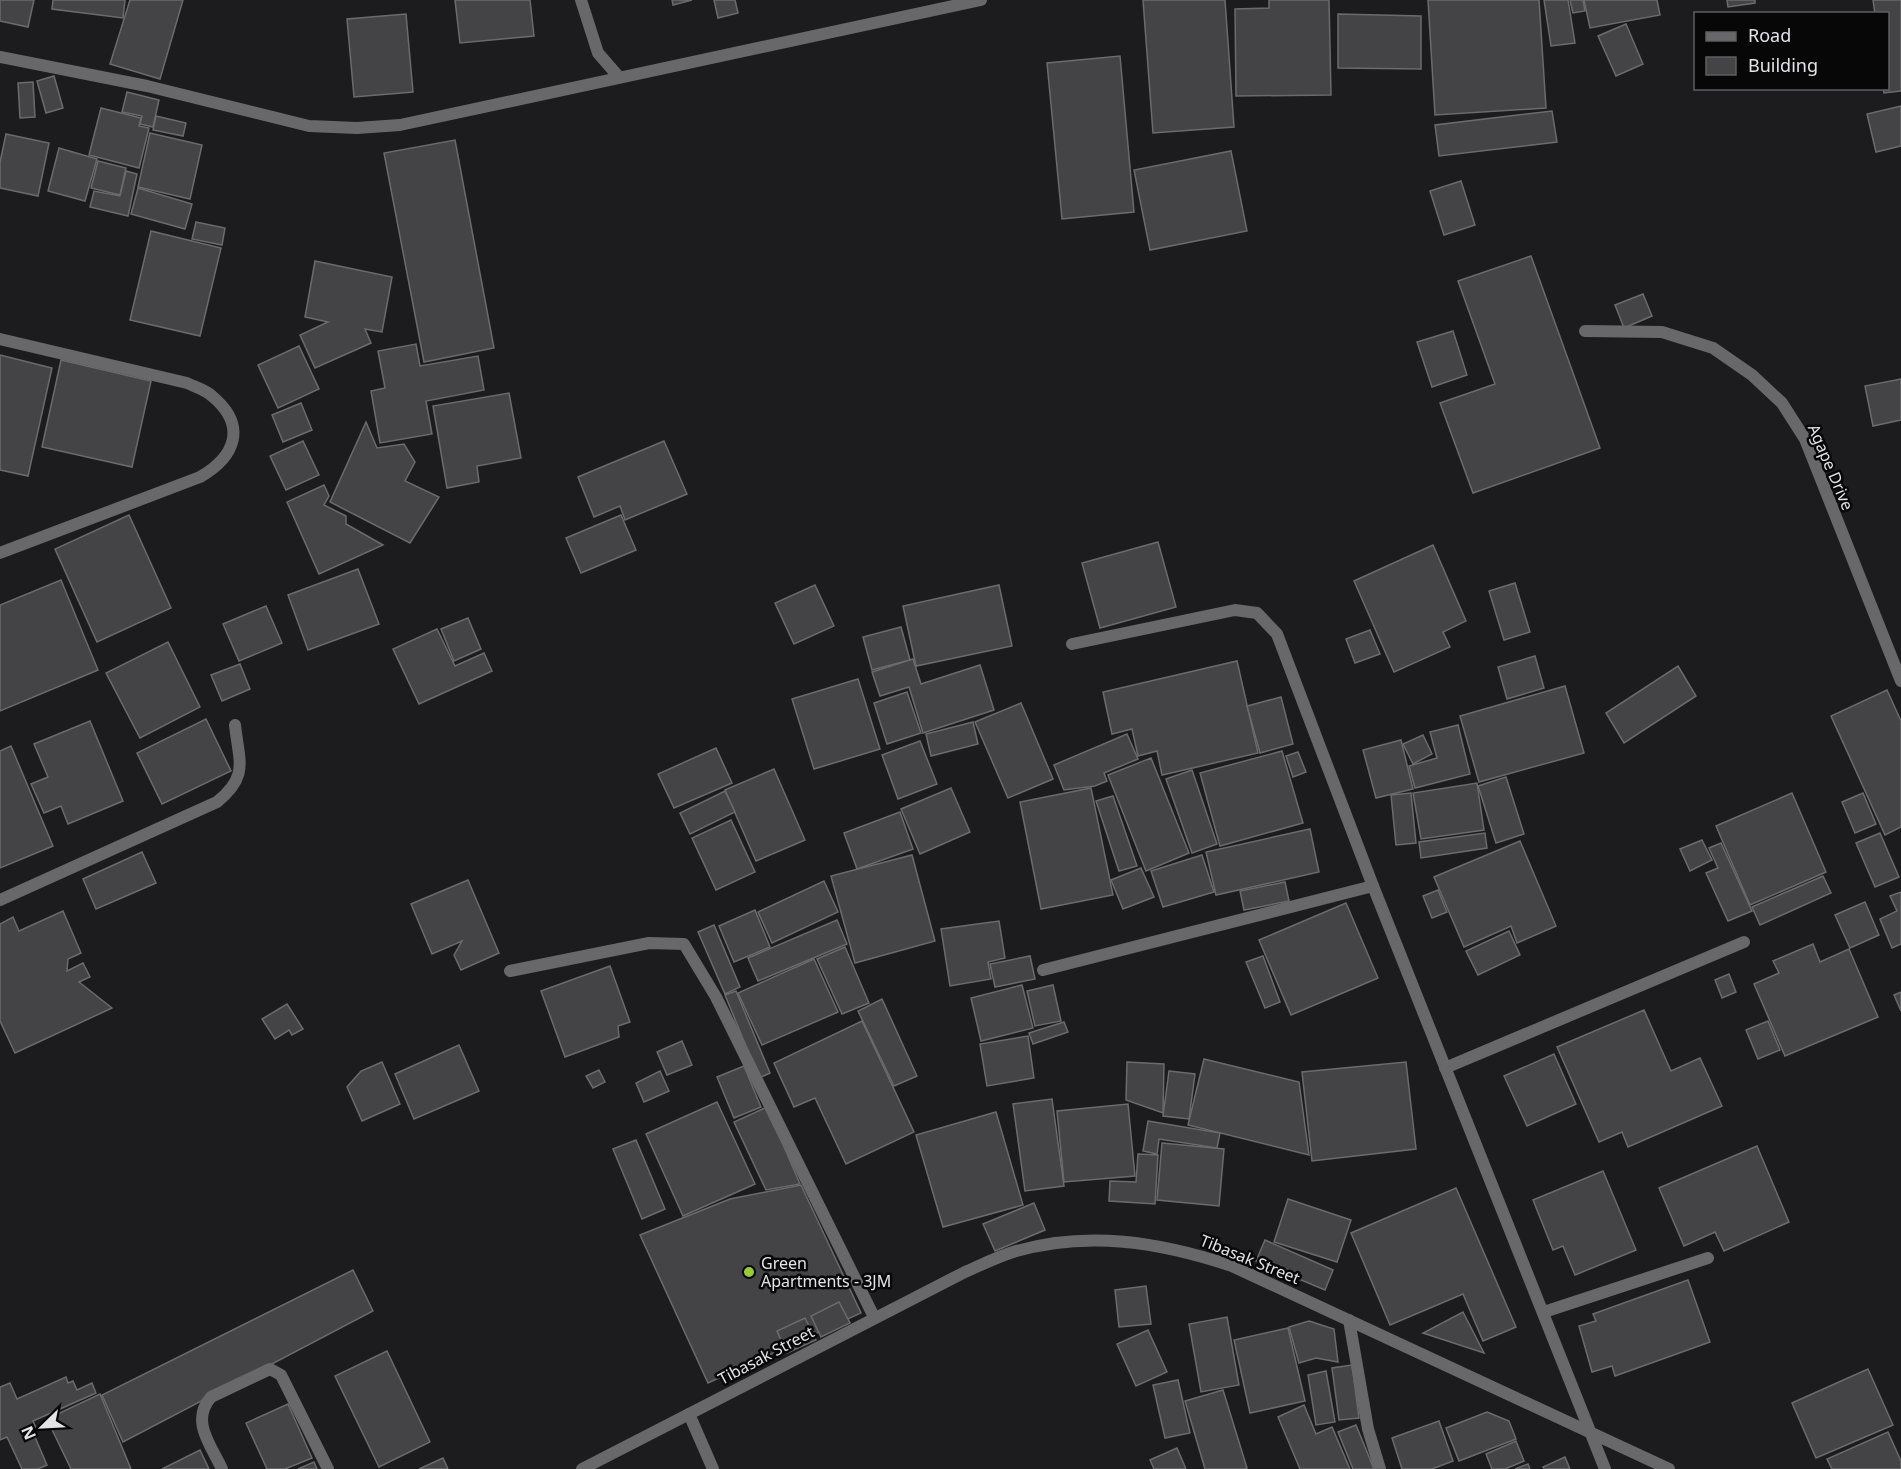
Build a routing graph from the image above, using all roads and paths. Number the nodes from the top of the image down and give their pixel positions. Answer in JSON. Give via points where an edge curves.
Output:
{"nodes":[{"id":1,"x":581,"y":0,"type":"edge"},
{"id":2,"x":981,"y":0,"type":"edge"},
{"id":3,"x":0,"y":57,"type":"edge"},
{"id":4,"x":618,"y":76,"type":"junction"},
{"id":5,"x":1585,"y":331,"type":"dead end"},
{"id":6,"x":0,"y":339,"type":"edge"},
{"id":7,"x":0,"y":553,"type":"edge"},
{"id":8,"x":1072,"y":644,"type":"dead end"},
{"id":9,"x":1901,"y":681,"type":"edge"},
{"id":10,"x":234,"y":725,"type":"dead end"},
{"id":11,"x":1373,"y":886,"type":"junction"},
{"id":12,"x":0,"y":900,"type":"edge"},
{"id":13,"x":1744,"y":942,"type":"dead end"},
{"id":14,"x":510,"y":970,"type":"dead end"},
{"id":15,"x":1043,"y":970,"type":"dead end"},
{"id":16,"x":1445,"y":1068,"type":"junction"},
{"id":17,"x":1708,"y":1258,"type":"dead end"},
{"id":18,"x":1544,"y":1312,"type":"junction"},
{"id":19,"x":874,"y":1317,"type":"junction"},
{"id":20,"x":1349,"y":1320,"type":"junction"},
{"id":21,"x":689,"y":1414,"type":"junction"},
{"id":22,"x":1591,"y":1434,"type":"junction"},
{"id":23,"x":222,"y":1469,"type":"edge"},
{"id":24,"x":328,"y":1469,"type":"edge"},
{"id":25,"x":582,"y":1469,"type":"edge"},
{"id":26,"x":713,"y":1469,"type":"edge"},
{"id":27,"x":1380,"y":1469,"type":"edge"},
{"id":28,"x":1605,"y":1469,"type":"edge"},
{"id":29,"x":1669,"y":1469,"type":"edge"}],
"edges":[{"from":1,"to":4,"type":"street","via":[[598,54]]},
{"from":2,"to":4,"type":"street"},
{"from":3,"to":4,"type":"street","via":[[147,86],[309,126],[357,128],[399,124]]},
{"from":5,"to":9,"type":"street","name":"Agape Drive","via":[[1662,332],[1713,348],[1752,375],[1782,403],[1805,439]]},
{"from":6,"to":7,"type":"street","via":[[187,383],[212,395],[234,432],[232,448],[219,466],[200,477]]},
{"from":8,"to":11,"type":"street","via":[[1234,610],[1257,613],[1277,634],[1292,668]]},
{"from":10,"to":12,"type":"street","via":[[241,772],[231,791],[217,802]]},
{"from":11,"to":15,"type":"street"},
{"from":11,"to":16,"type":"street"},
{"from":13,"to":16,"type":"street"},
{"from":14,"to":19,"type":"street","via":[[650,943],[684,944],[716,997]]},
{"from":16,"to":18,"type":"street"},
{"from":17,"to":18,"type":"street"},
{"from":18,"to":22,"type":"street"},
{"from":19,"to":20,"type":"street","name":"Tibasak Street","via":[[1012,1252],[1059,1242],[1106,1239],[1182,1250],[1222,1263]]},
{"from":19,"to":21,"type":"street","name":"Tibasak Street"},
{"from":20,"to":22,"type":"street","name":"Tibasak Street"},
{"from":20,"to":27,"type":"street","via":[[1368,1429]]},
{"from":21,"to":25,"type":"street","name":"Tibasak Street"},
{"from":21,"to":26,"type":"street"},
{"from":22,"to":28,"type":"street"},
{"from":22,"to":29,"type":"street","name":"Tibasak Street"},
{"from":23,"to":24,"type":"street","via":[[200,1413],[211,1397],[270,1369],[281,1375]]}]}
